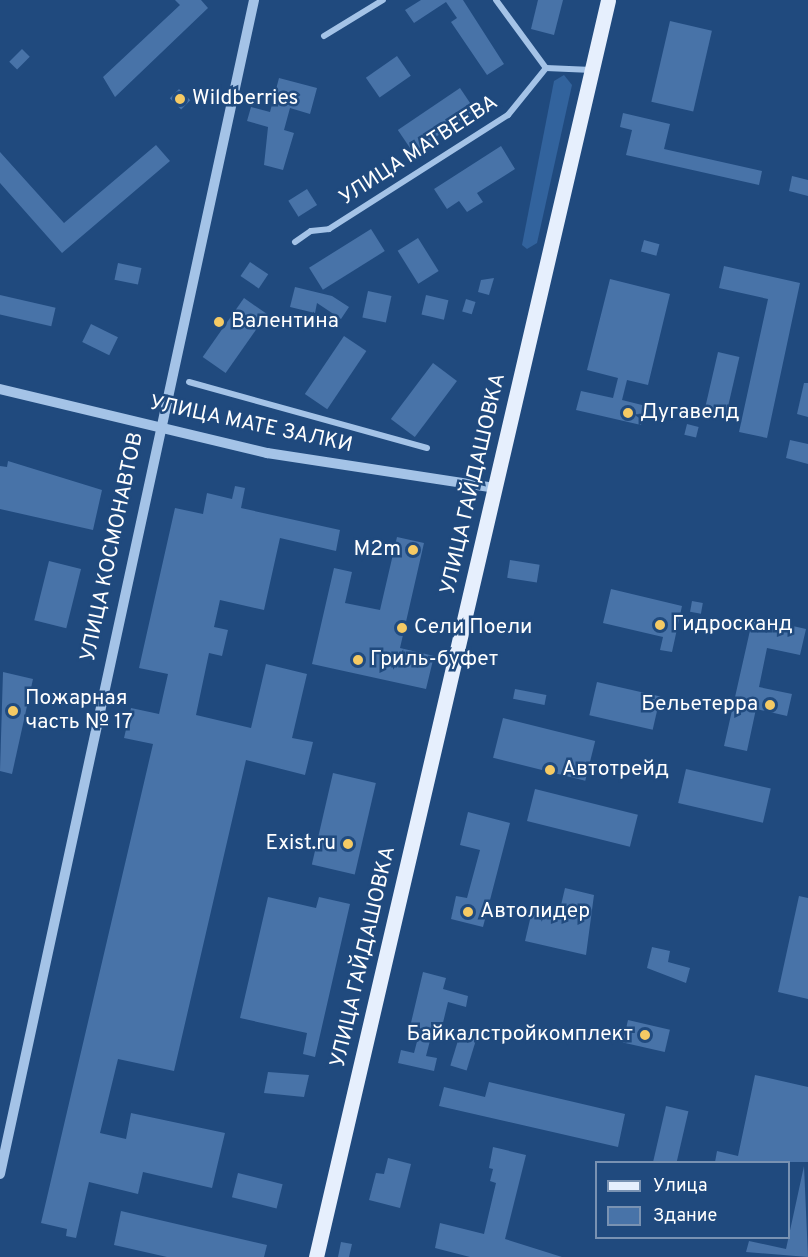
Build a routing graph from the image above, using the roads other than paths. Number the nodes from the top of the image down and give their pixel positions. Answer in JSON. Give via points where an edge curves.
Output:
{"nodes":[{"id":1,"x":254,"y":0,"type":"edge"},
{"id":2,"x":383,"y":0,"type":"edge"},
{"id":3,"x":496,"y":0,"type":"edge"},
{"id":4,"x":608,"y":0,"type":"edge"},
{"id":5,"x":324,"y":36,"type":"dead end"},
{"id":6,"x":546,"y":68,"type":"junction"},
{"id":7,"x":592,"y":70,"type":"junction"},
{"id":8,"x":296,"y":242,"type":"dead end"},
{"id":9,"x":189,"y":382,"type":"dead end"},
{"id":10,"x":0,"y":389,"type":"edge"},
{"id":11,"x":158,"y":425,"type":"junction"},
{"id":12,"x":427,"y":448,"type":"dead end"},
{"id":13,"x":496,"y":488,"type":"junction"},
{"id":14,"x":0,"y":1174,"type":"edge"},
{"id":15,"x":316,"y":1257,"type":"edge"}],
"edges":[{"from":1,"to":11,"type":"street","name":"УЛИЦА КОСМОНАВТОВ"},
{"from":2,"to":5,"type":"street"},
{"from":3,"to":6,"type":"street"},
{"from":4,"to":7,"type":"main road","name":"УЛИЦА ГАЙДАШОВКА"},
{"from":6,"to":7,"type":"street"},
{"from":6,"to":8,"type":"street","name":"УЛИЦА МАТВЕЕВА","via":[[508,115],[330,229]]},
{"from":7,"to":13,"type":"main road","name":"УЛИЦА ГАЙДАШОВКА"},
{"from":9,"to":12,"type":"street"},
{"from":10,"to":11,"type":"street","name":"УЛИЦА МАТЕ ЗАЛКИ"},
{"from":11,"to":13,"type":"street","name":"УЛИЦА МАТЕ ЗАЛКИ","via":[[327,464]]},
{"from":11,"to":14,"type":"street","name":"УЛИЦА КОСМОНАВТОВ"},
{"from":13,"to":15,"type":"main road","name":"УЛИЦА ГАЙДАШОВКА"}]}
